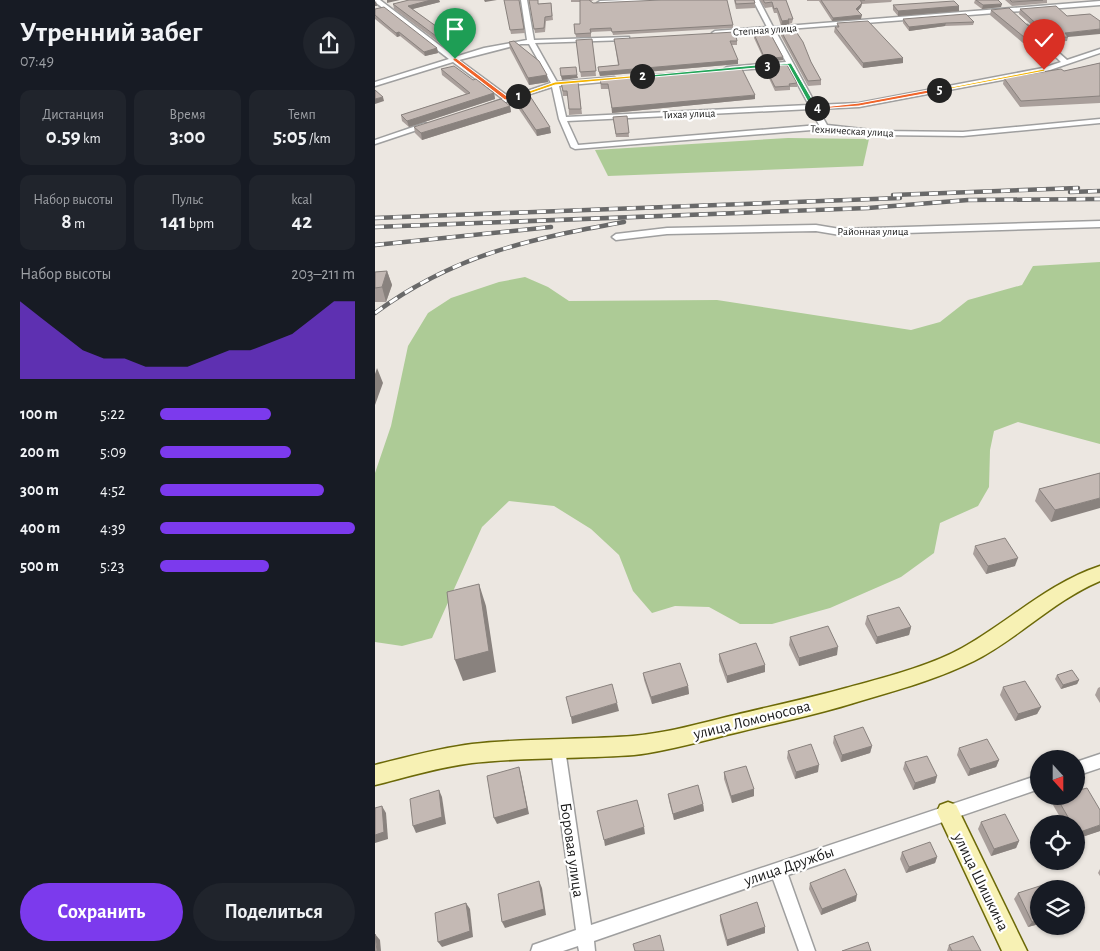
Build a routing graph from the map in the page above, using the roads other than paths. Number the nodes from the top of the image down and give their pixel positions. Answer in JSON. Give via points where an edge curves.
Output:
{"nodes":[{"id":1,"x":376,"y":0,"type":"edge"},
{"id":2,"x":524,"y":0,"type":"edge"},
{"id":3,"x":661,"y":0,"type":"edge"},
{"id":4,"x":756,"y":0,"type":"edge"},
{"id":5,"x":593,"y":3,"type":"edge"},
{"id":6,"x":1100,"y":3,"type":"edge"},
{"id":7,"x":1004,"y":5,"type":"edge"},
{"id":8,"x":389,"y":6,"type":"junction"},
{"id":9,"x":375,"y":10,"type":"edge"},
{"id":10,"x":1010,"y":10,"type":"junction"},
{"id":11,"x":1016,"y":16,"type":"edge"},
{"id":12,"x":1022,"y":22,"type":"edge"},
{"id":13,"x":771,"y":30,"type":"junction"},
{"id":14,"x":702,"y":34,"type":"edge"},
{"id":15,"x":634,"y":38,"type":"edge"},
{"id":16,"x":531,"y":42,"type":"junction"},
{"id":17,"x":1100,"y":51,"type":"edge"},
{"id":18,"x":455,"y":59,"type":"junction"},
{"id":19,"x":1066,"y":63,"type":"junction"},
{"id":20,"x":790,"y":64,"type":"junction"},
{"id":21,"x":721,"y":70,"type":"edge"},
{"id":22,"x":623,"y":78,"type":"edge"},
{"id":23,"x":375,"y":84,"type":"edge"},
{"id":24,"x":555,"y":84,"type":"junction"},
{"id":25,"x":507,"y":99,"type":"junction"},
{"id":26,"x":814,"y":108,"type":"junction"},
{"id":27,"x":479,"y":109,"type":"edge"},
{"id":28,"x":563,"y":119,"type":"junction"},
{"id":29,"x":1100,"y":121,"type":"edge"},
{"id":30,"x":432,"y":124,"type":"edge"},
{"id":31,"x":824,"y":127,"type":"junction"},
{"id":32,"x":375,"y":142,"type":"edge"},
{"id":33,"x":1100,"y":224,"type":"edge"},
{"id":34,"x":615,"y":237,"type":"dead end"},
{"id":35,"x":1100,"y":573,"type":"edge"},
{"id":36,"x":558,"y":749,"type":"junction"},
{"id":37,"x":1098,"y":766,"type":"edge"},
{"id":38,"x":1085,"y":768,"type":"edge"},
{"id":39,"x":375,"y":776,"type":"edge"},
{"id":40,"x":1030,"y":785,"type":"edge"},
{"id":41,"x":948,"y":812,"type":"junction"},
{"id":42,"x":778,"y":870,"type":"junction"},
{"id":43,"x":585,"y":944,"type":"edge"},
{"id":44,"x":539,"y":951,"type":"edge"},
{"id":45,"x":807,"y":951,"type":"edge"},
{"id":46,"x":1015,"y":951,"type":"edge"}],
"edges":[{"from":1,"to":8,"type":"street"},
{"from":2,"to":16,"type":"street"},
{"from":3,"to":5,"type":"street"},
{"from":4,"to":13,"type":"street"},
{"from":6,"to":10,"type":"street","name":"Степная улица"},
{"from":7,"to":10,"type":"street"},
{"from":8,"to":9,"type":"street"},
{"from":8,"to":18,"type":"street"},
{"from":10,"to":11,"type":"street"},
{"from":10,"to":13,"type":"street","name":"Степная улица"},
{"from":12,"to":19,"type":"street"},
{"from":13,"to":14,"type":"street","name":"Степная улица"},
{"from":13,"to":20,"type":"street"},
{"from":15,"to":16,"type":"street"},
{"from":16,"to":18,"type":"street","via":[[504,45]]},
{"from":16,"to":24,"type":"street"},
{"from":17,"to":19,"type":"street","name":"Тихая улица"},
{"from":18,"to":23,"type":"street"},
{"from":18,"to":25,"type":"street"},
{"from":19,"to":26,"type":"street","name":"Тихая улица","via":[[1044,70],[859,104]]},
{"from":20,"to":21,"type":"street"},
{"from":20,"to":26,"type":"street"},
{"from":22,"to":24,"type":"street"},
{"from":24,"to":25,"type":"street"},
{"from":24,"to":28,"type":"street"},
{"from":25,"to":27,"type":"street"},
{"from":26,"to":28,"type":"street","name":"Тихая улица"},
{"from":26,"to":31,"type":"street"},
{"from":28,"to":31,"type":"street","name":"Техническая улица","via":[[575,147]]},
{"from":29,"to":31,"type":"street","name":"Техническая улица","via":[[963,134],[880,133]]},
{"from":30,"to":32,"type":"street"},
{"from":33,"to":34,"type":"street","name":"Районная улица","via":[[840,232],[816,228],[667,232]]},
{"from":35,"to":36,"type":"street","name":"улица Ломоносова","via":[[1074,584],[967,655],[919,674],[845,697],[693,734],[635,745]]},
{"from":36,"to":39,"type":"street","name":"улица Ломоносова","via":[[470,754]]},
{"from":36,"to":43,"type":"street","name":"Боровая улица"},
{"from":37,"to":38,"type":"street"},
{"from":40,"to":41,"type":"street","name":"улица Дружбы"},
{"from":41,"to":42,"type":"street","name":"улица Дружбы"},
{"from":41,"to":46,"type":"street","name":"улица Шишкина"},
{"from":42,"to":43,"type":"street","name":"улица Дружбы"},
{"from":42,"to":45,"type":"street"},
{"from":43,"to":44,"type":"street","name":"улица Дружбы"}]}
